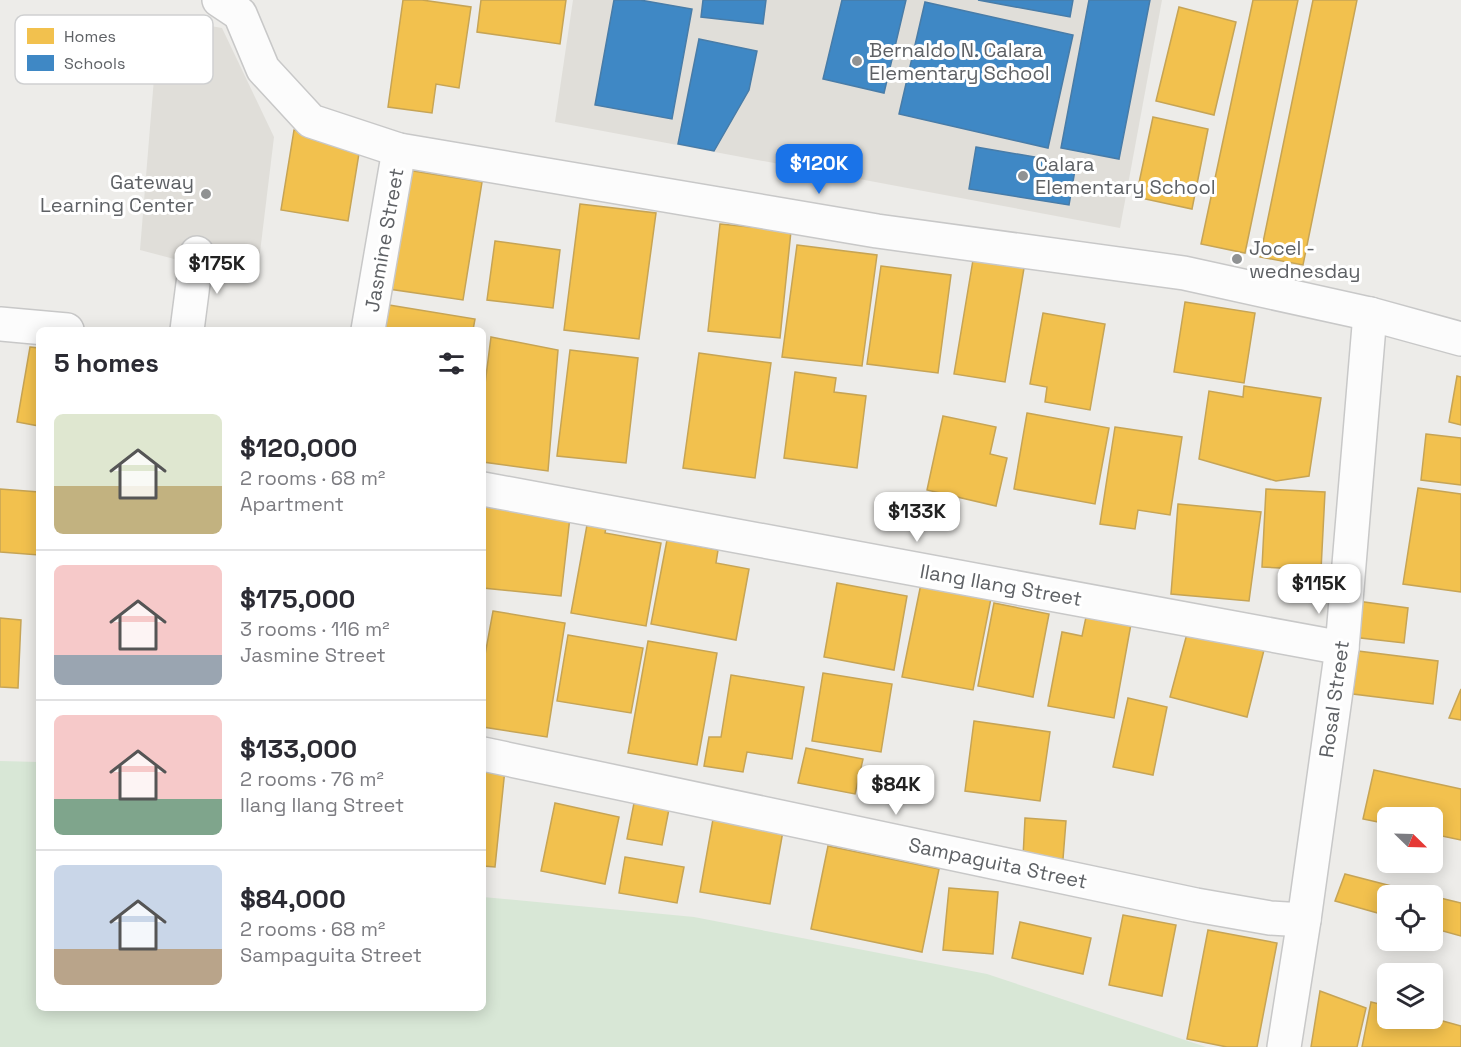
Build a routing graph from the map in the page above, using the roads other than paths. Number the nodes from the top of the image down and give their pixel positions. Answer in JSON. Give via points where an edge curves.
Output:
{"nodes":[{"id":1,"x":219,"y":0,"type":"edge"},
{"id":2,"x":399,"y":150,"type":"junction"},
{"id":3,"x":197,"y":254,"type":"dead end"},
{"id":4,"x":1370,"y":314,"type":"junction"},
{"id":5,"x":0,"y":324,"type":"edge"},
{"id":6,"x":36,"y":327,"type":"edge"},
{"id":7,"x":187,"y":327,"type":"edge"},
{"id":8,"x":369,"y":327,"type":"edge"},
{"id":9,"x":1461,"y":339,"type":"edge"},
{"id":10,"x":486,"y":490,"type":"edge"},
{"id":11,"x":1342,"y":648,"type":"junction"},
{"id":12,"x":486,"y":755,"type":"edge"},
{"id":13,"x":1304,"y":920,"type":"junction"},
{"id":14,"x":1284,"y":1047,"type":"edge"}],
"edges":[{"from":1,"to":2,"type":"street","via":[[240,14],[262,69],[311,121]]},
{"from":2,"to":4,"type":"street","via":[[877,231],[1184,273]]},
{"from":2,"to":8,"type":"street","name":"Jasmine Street"},
{"from":3,"to":7,"type":"street"},
{"from":4,"to":9,"type":"street"},
{"from":4,"to":11,"type":"street","name":"Rosal Street"},
{"from":5,"to":6,"type":"street"},
{"from":10,"to":11,"type":"street","name":"Ilang Ilang Street"},
{"from":11,"to":13,"type":"street","name":"Rosal Street"},
{"from":12,"to":13,"type":"street","name":"Sampaguita Street","via":[[1196,905]]},
{"from":13,"to":14,"type":"street","name":"Rosal Street"}]}
